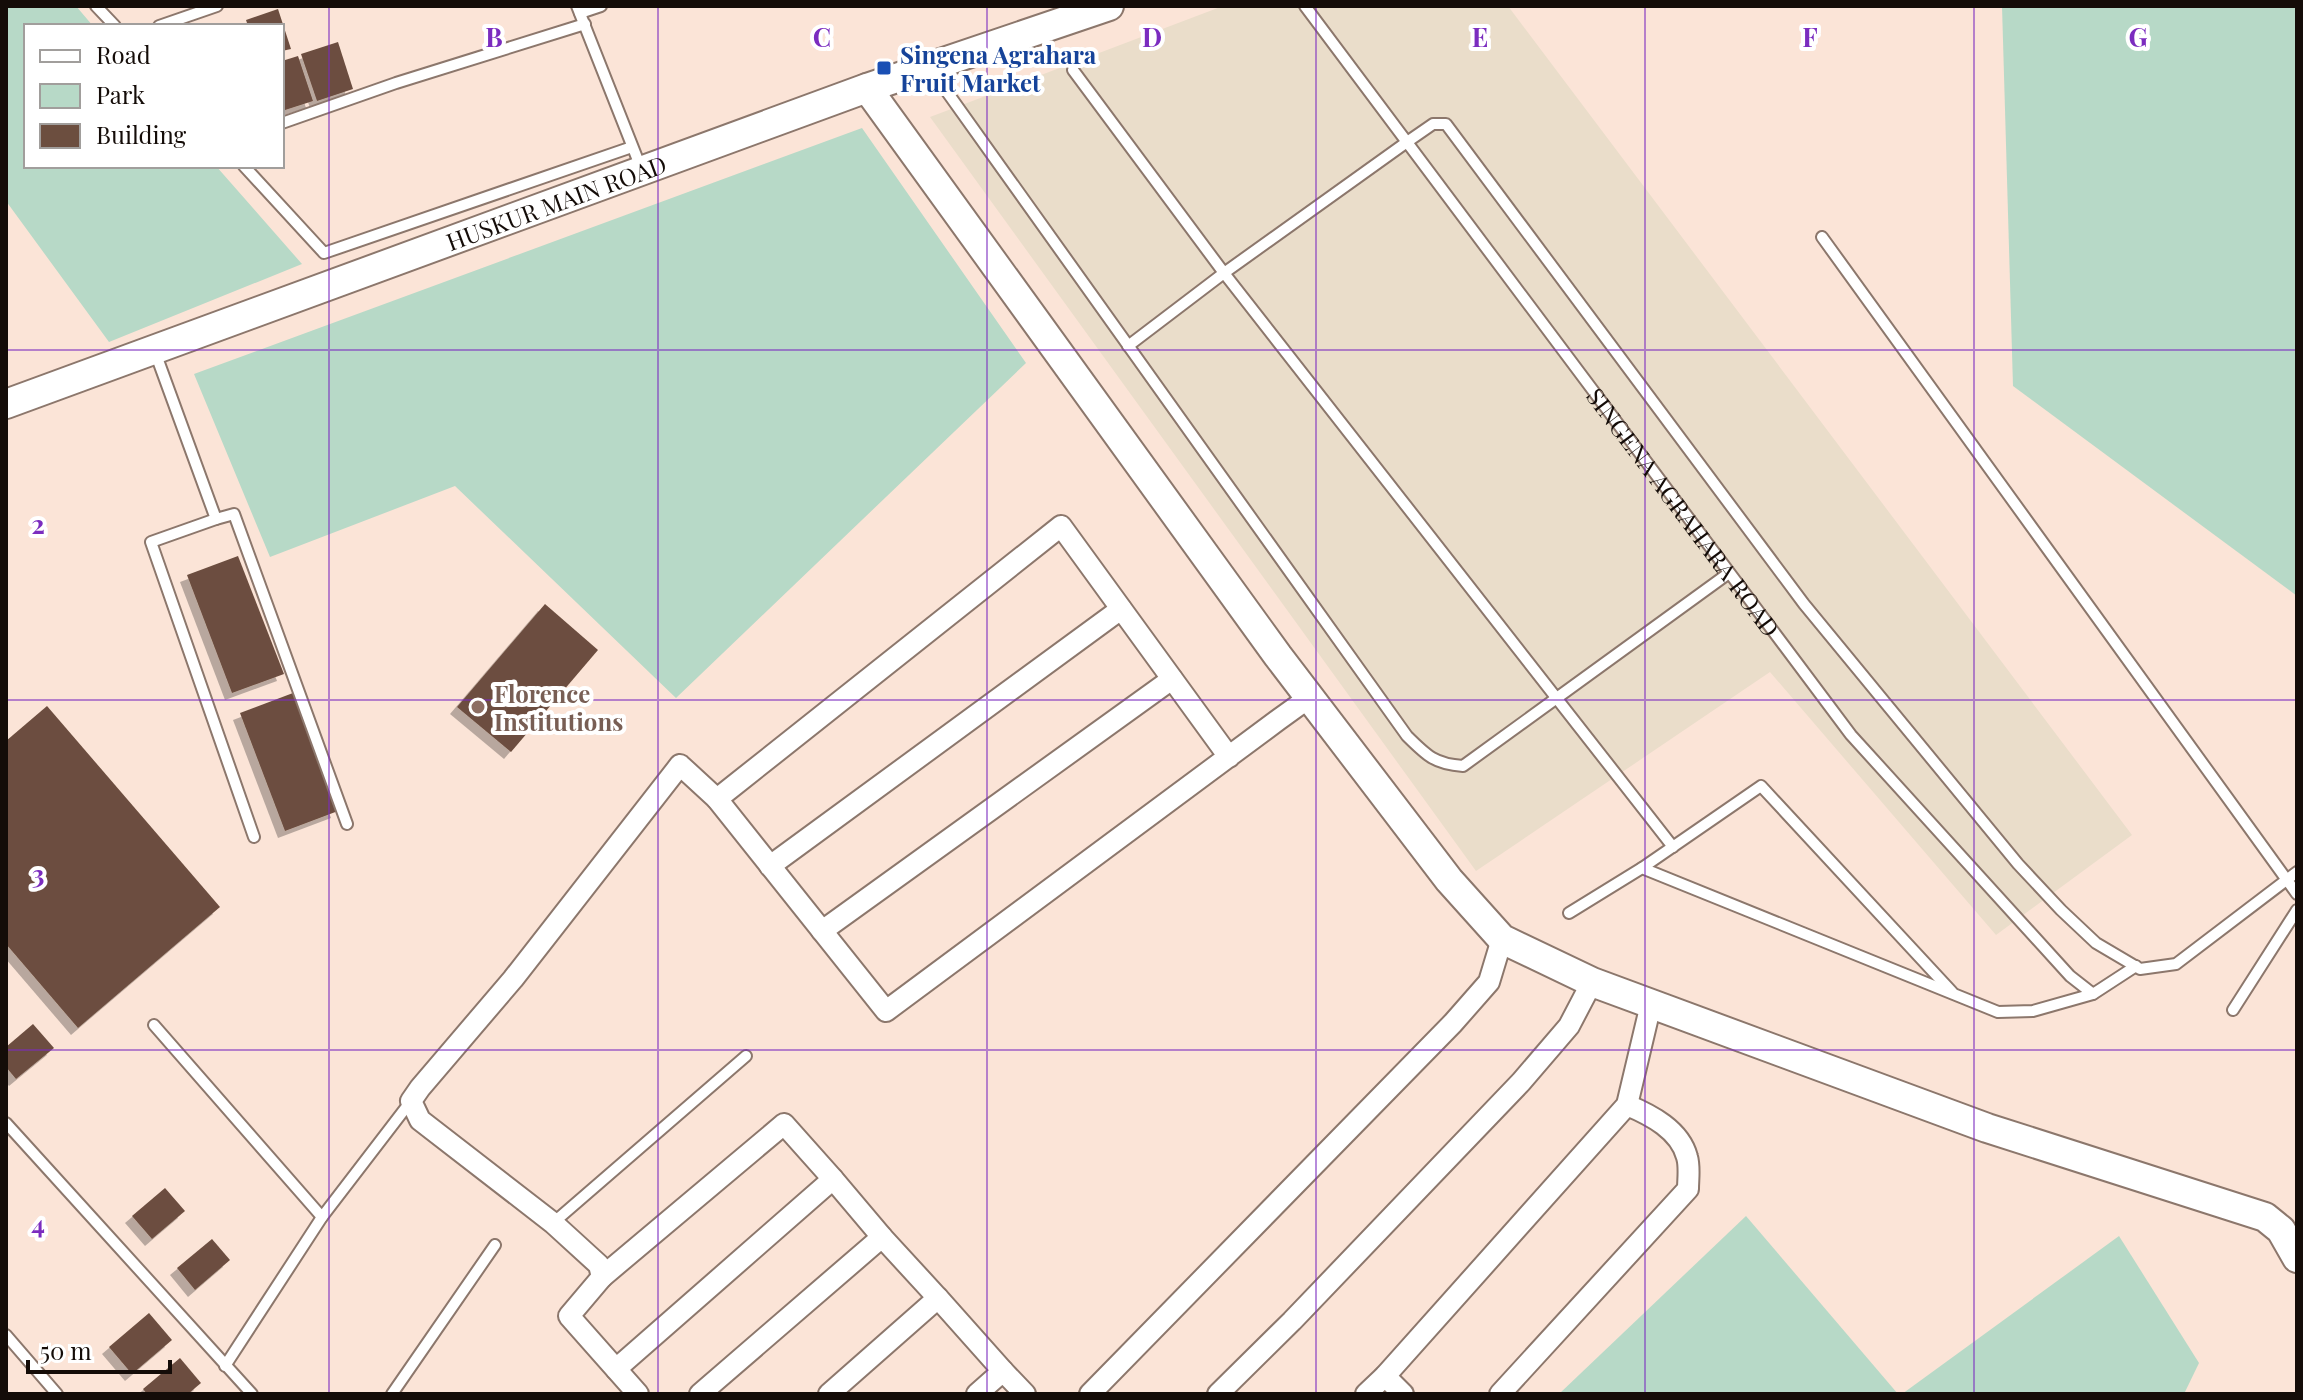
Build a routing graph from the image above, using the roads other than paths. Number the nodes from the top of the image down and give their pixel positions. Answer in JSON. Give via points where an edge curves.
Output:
{"nodes":[{"id":1,"x":96,"y":6,"type":"edge"},
{"id":2,"x":217,"y":6,"type":"edge"},
{"id":3,"x":601,"y":6,"type":"edge"},
{"id":4,"x":1109,"y":6,"type":"edge"},
{"id":5,"x":1305,"y":6,"type":"edge"},
{"id":6,"x":579,"y":9,"type":"edge"},
{"id":7,"x":113,"y":24,"type":"edge"},
{"id":8,"x":165,"y":24,"type":"edge"},
{"id":9,"x":585,"y":24,"type":"junction"},
{"id":10,"x":929,"y":67,"type":"junction"},
{"id":11,"x":1073,"y":70,"type":"dead end"},
{"id":12,"x":867,"y":88,"type":"junction"},
{"id":13,"x":284,"y":122,"type":"edge"},
{"id":14,"x":1407,"y":142,"type":"junction"},
{"id":15,"x":637,"y":158,"type":"junction"},
{"id":16,"x":246,"y":168,"type":"edge"},
{"id":17,"x":1822,"y":237,"type":"dead end"},
{"id":18,"x":1224,"y":273,"type":"junction"},
{"id":19,"x":1128,"y":346,"type":"junction"},
{"id":20,"x":155,"y":350,"type":"junction"},
{"id":21,"x":6,"y":404,"type":"edge"},
{"id":22,"x":216,"y":519,"type":"junction"},
{"id":23,"x":1729,"y":573,"type":"junction"},
{"id":24,"x":1121,"y":609,"type":"junction"},
{"id":25,"x":1172,"y":679,"type":"junction"},
{"id":26,"x":1310,"y":697,"type":"junction"},
{"id":27,"x":1555,"y":699,"type":"junction"},
{"id":28,"x":1229,"y":757,"type":"junction"},
{"id":29,"x":717,"y":799,"type":"junction"},
{"id":30,"x":347,"y":824,"type":"dead end"},
{"id":31,"x":254,"y":837,"type":"dead end"},
{"id":32,"x":1673,"y":847,"type":"junction"},
{"id":33,"x":770,"y":866,"type":"junction"},
{"id":34,"x":1642,"y":868,"type":"junction"},
{"id":35,"x":2297,"y":872,"type":"edge"},
{"id":36,"x":2287,"y":880,"type":"junction"},
{"id":37,"x":2297,"y":894,"type":"edge"},
{"id":38,"x":2297,"y":910,"type":"edge"},
{"id":39,"x":1569,"y":913,"type":"dead end"},
{"id":40,"x":822,"y":931,"type":"junction"},
{"id":41,"x":1502,"y":939,"type":"junction"},
{"id":42,"x":2136,"y":966,"type":"junction"},
{"id":43,"x":1592,"y":982,"type":"junction"},
{"id":44,"x":2093,"y":994,"type":"junction"},
{"id":45,"x":1955,"y":996,"type":"junction"},
{"id":46,"x":1651,"y":1004,"type":"junction"},
{"id":47,"x":2233,"y":1010,"type":"dead end"},
{"id":48,"x":154,"y":1025,"type":"dead end"},
{"id":49,"x":746,"y":1056,"type":"dead end"},
{"id":50,"x":411,"y":1101,"type":"junction"},
{"id":51,"x":1627,"y":1105,"type":"junction"},
{"id":52,"x":6,"y":1123,"type":"edge"},
{"id":53,"x":833,"y":1179,"type":"junction"},
{"id":54,"x":322,"y":1217,"type":"junction"},
{"id":55,"x":553,"y":1223,"type":"junction"},
{"id":56,"x":882,"y":1237,"type":"junction"},
{"id":57,"x":495,"y":1245,"type":"dead end"},
{"id":58,"x":2297,"y":1258,"type":"edge"},
{"id":59,"x":602,"y":1277,"type":"junction"},
{"id":60,"x":938,"y":1298,"type":"junction"},
{"id":61,"x":6,"y":1335,"type":"edge"},
{"id":62,"x":225,"y":1366,"type":"junction"},
{"id":63,"x":616,"y":1369,"type":"junction"},
{"id":64,"x":1003,"y":1371,"type":"junction"},
{"id":65,"x":1385,"y":1376,"type":"junction"},
{"id":66,"x":57,"y":1394,"type":"edge"},
{"id":67,"x":252,"y":1394,"type":"edge"},
{"id":68,"x":392,"y":1394,"type":"edge"},
{"id":69,"x":638,"y":1394,"type":"edge"},
{"id":70,"x":700,"y":1394,"type":"edge"},
{"id":71,"x":829,"y":1394,"type":"edge"},
{"id":72,"x":977,"y":1394,"type":"edge"},
{"id":73,"x":1025,"y":1394,"type":"edge"},
{"id":74,"x":1090,"y":1394,"type":"edge"},
{"id":75,"x":1218,"y":1394,"type":"edge"},
{"id":76,"x":1366,"y":1394,"type":"edge"},
{"id":77,"x":1403,"y":1394,"type":"edge"},
{"id":78,"x":1500,"y":1394,"type":"edge"}],
"edges":[{"from":1,"to":7,"type":"lane"},
{"from":2,"to":8,"type":"lane"},
{"from":3,"to":6,"type":"lane"},
{"from":4,"to":10,"type":"street","name":"HUSKUR MAIN ROAD"},
{"from":5,"to":14,"type":"lane","name":"SINGENA AGRAHARA ROAD"},
{"from":6,"to":9,"type":"lane"},
{"from":9,"to":13,"type":"lane"},
{"from":9,"to":15,"type":"lane"},
{"from":10,"to":12,"type":"street","name":"HUSKUR MAIN ROAD"},
{"from":10,"to":19,"type":"lane"},
{"from":11,"to":18,"type":"lane"},
{"from":12,"to":15,"type":"street","name":"HUSKUR MAIN ROAD"},
{"from":12,"to":26,"type":"street"},
{"from":14,"to":18,"type":"lane"},
{"from":14,"to":23,"type":"lane","name":"SINGENA AGRAHARA ROAD"},
{"from":14,"to":42,"type":"lane","via":[[1433,124],[1446,124],[1804,604],[2018,864],[2096,943]]},
{"from":15,"to":16,"type":"lane","via":[[324,253]]},
{"from":15,"to":20,"type":"street","name":"HUSKUR MAIN ROAD"},
{"from":17,"to":36,"type":"lane"},
{"from":18,"to":19,"type":"lane"},
{"from":18,"to":27,"type":"lane"},
{"from":19,"to":27,"type":"lane","via":[[1407,736],[1427,756],[1463,766]]},
{"from":20,"to":21,"type":"street","name":"HUSKUR MAIN ROAD"},
{"from":20,"to":22,"type":"lane"},
{"from":22,"to":30,"type":"lane","via":[[234,514]]},
{"from":22,"to":31,"type":"lane","via":[[151,542]]},
{"from":23,"to":27,"type":"lane"},
{"from":23,"to":44,"type":"lane","name":"SINGENA AGRAHARA ROAD","via":[[1851,735],[2070,976]]},
{"from":24,"to":25,"type":"street"},
{"from":24,"to":29,"type":"street","via":[[1061,526]]},
{"from":24,"to":33,"type":"street"},
{"from":25,"to":28,"type":"street"},
{"from":25,"to":40,"type":"street"},
{"from":26,"to":28,"type":"street"},
{"from":26,"to":41,"type":"street","via":[[1449,880]]},
{"from":27,"to":32,"type":"lane"},
{"from":28,"to":40,"type":"street","via":[[886,1011]]},
{"from":29,"to":33,"type":"street"},
{"from":29,"to":50,"type":"street","via":[[680,765]]},
{"from":32,"to":34,"type":"lane"},
{"from":32,"to":45,"type":"lane","via":[[1761,786]]},
{"from":33,"to":40,"type":"street"},
{"from":34,"to":39,"type":"lane"},
{"from":34,"to":45,"type":"lane"},
{"from":35,"to":36,"type":"lane"},
{"from":36,"to":37,"type":"lane"},
{"from":36,"to":42,"type":"lane","via":[[2176,964]]},
{"from":38,"to":47,"type":"lane"},
{"from":41,"to":43,"type":"street"},
{"from":41,"to":74,"type":"street","via":[[1489,982],[1453,1023]]},
{"from":42,"to":44,"type":"lane"},
{"from":43,"to":46,"type":"street"},
{"from":43,"to":75,"type":"street","via":[[1569,1026],[1521,1082]]},
{"from":44,"to":45,"type":"lane","via":[[2033,1011],[1998,1012]]},
{"from":46,"to":51,"type":"street"},
{"from":46,"to":58,"type":"street","via":[[1987,1128],[2265,1217],[2281,1230]]},
{"from":48,"to":54,"type":"lane"},
{"from":49,"to":55,"type":"lane"},
{"from":50,"to":54,"type":"lane"},
{"from":50,"to":55,"type":"street","via":[[420,1120]]},
{"from":51,"to":65,"type":"street"},
{"from":51,"to":78,"type":"street","via":[[1675,1135],[1687,1158],[1688,1189]]},
{"from":52,"to":62,"type":"lane"},
{"from":53,"to":56,"type":"street"},
{"from":53,"to":59,"type":"street","via":[[784,1124]]},
{"from":53,"to":63,"type":"street"},
{"from":54,"to":62,"type":"lane"},
{"from":55,"to":59,"type":"street","via":[[599,1265]]},
{"from":56,"to":60,"type":"street"},
{"from":56,"to":70,"type":"street"},
{"from":57,"to":68,"type":"lane"},
{"from":59,"to":63,"type":"street","via":[[569,1316]]},
{"from":60,"to":64,"type":"street"},
{"from":60,"to":71,"type":"street"},
{"from":61,"to":66,"type":"lane"},
{"from":62,"to":67,"type":"lane"},
{"from":63,"to":69,"type":"street"},
{"from":64,"to":72,"type":"street"},
{"from":64,"to":73,"type":"street"},
{"from":65,"to":76,"type":"street"},
{"from":65,"to":77,"type":"street"}]}
